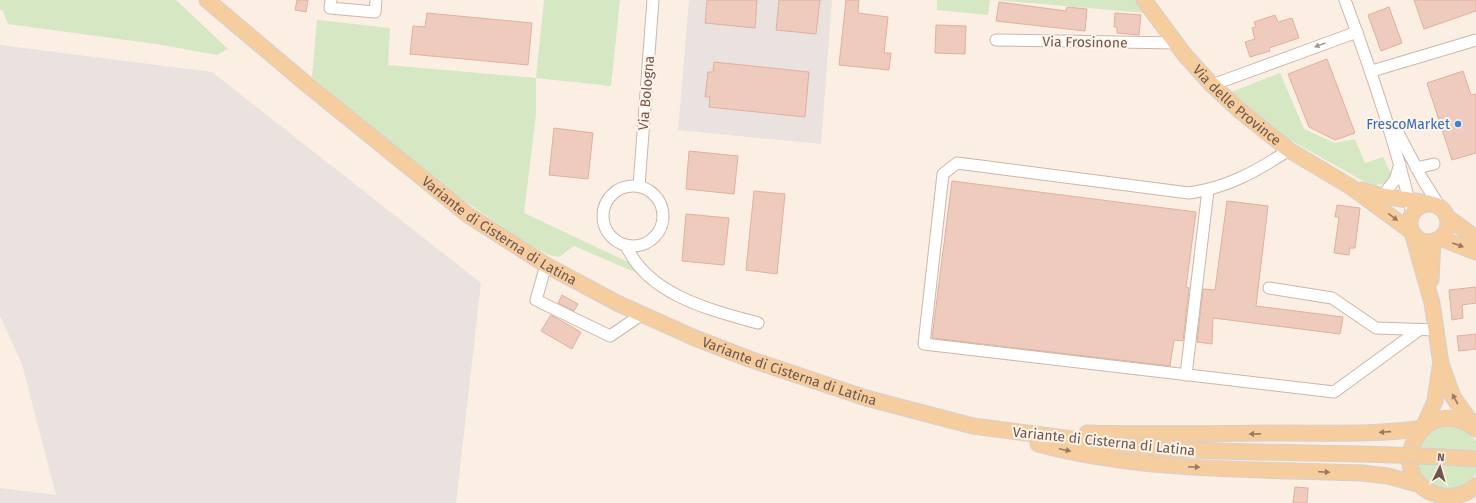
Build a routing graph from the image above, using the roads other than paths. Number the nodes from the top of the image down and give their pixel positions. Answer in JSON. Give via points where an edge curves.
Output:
{"nodes":[{"id":1,"x":207,"y":0,"type":"edge"},
{"id":2,"x":331,"y":0,"type":"edge"},
{"id":3,"x":376,"y":0,"type":"edge"},
{"id":4,"x":654,"y":0,"type":"edge"},
{"id":5,"x":1144,"y":0,"type":"edge"},
{"id":6,"x":1345,"y":0,"type":"edge"},
{"id":7,"x":1357,"y":32,"type":"junction"},
{"id":8,"x":996,"y":40,"type":"dead end"},
{"id":9,"x":1476,"y":40,"type":"edge"},
{"id":10,"x":1175,"y":43,"type":"junction"},
{"id":11,"x":1372,"y":71,"type":"junction"},
{"id":12,"x":1212,"y":85,"type":"junction"},
{"id":13,"x":1382,"y":102,"type":"junction"},
{"id":14,"x":1289,"y":150,"type":"junction"},
{"id":15,"x":1400,"y":161,"type":"junction"},
{"id":16,"x":1434,"y":164,"type":"dead end"},
{"id":17,"x":1416,"y":168,"type":"junction"},
{"id":18,"x":639,"y":186,"type":"junction"},
{"id":19,"x":1351,"y":187,"type":"junction"},
{"id":20,"x":1208,"y":190,"type":"junction"},
{"id":21,"x":1382,"y":196,"type":"junction"},
{"id":22,"x":1410,"y":206,"type":"junction"},
{"id":23,"x":1438,"y":209,"type":"junction"},
{"id":24,"x":1412,"y":232,"type":"junction"},
{"id":25,"x":1476,"y":238,"type":"edge"},
{"id":26,"x":1437,"y":240,"type":"junction"},
{"id":27,"x":626,"y":245,"type":"junction"},
{"id":28,"x":1476,"y":252,"type":"edge"},
{"id":29,"x":546,"y":266,"type":"junction"},
{"id":30,"x":1269,"y":288,"type":"dead end"},
{"id":31,"x":1432,"y":303,"type":"junction"},
{"id":32,"x":641,"y":315,"type":"junction"},
{"id":33,"x":758,"y":323,"type":"dead end"},
{"id":34,"x":1419,"y":330,"type":"junction"},
{"id":35,"x":1436,"y":330,"type":"junction"},
{"id":36,"x":1441,"y":364,"type":"junction"},
{"id":37,"x":1186,"y":375,"type":"junction"},
{"id":38,"x":973,"y":426,"type":"junction"},
{"id":39,"x":1424,"y":428,"type":"junction"},
{"id":40,"x":1476,"y":429,"type":"edge"},
{"id":41,"x":1476,"y":459,"type":"edge"},
{"id":42,"x":1421,"y":485,"type":"junction"},
{"id":43,"x":1476,"y":486,"type":"edge"},
{"id":44,"x":1476,"y":489,"type":"edge"},
{"id":45,"x":1439,"y":499,"type":"edge"},
{"id":46,"x":1470,"y":503,"type":"edge"}],
"edges":[{"from":1,"to":29,"type":"main road","name":"Variante di Cisterna di Latina","via":[[454,205]]},
{"from":2,"to":3,"type":"street","via":[[330,8],[375,12]]},
{"from":4,"to":18,"type":"street","name":"Via Bologna"},
{"from":5,"to":10,"type":"main road","name":"Via delle Province"},
{"from":6,"to":7,"type":"street"},
{"from":7,"to":11,"type":"street"},
{"from":7,"to":12,"type":"street","one_way":true},
{"from":8,"to":10,"type":"street","name":"Via Frosinone"},
{"from":9,"to":11,"type":"street"},
{"from":10,"to":12,"type":"main road","name":"Via delle Province"},
{"from":11,"to":13,"type":"street"},
{"from":12,"to":14,"type":"main road","name":"Via delle Province"},
{"from":13,"to":15,"type":"street"},
{"from":13,"to":17,"type":"street"},
{"from":14,"to":19,"type":"main road","name":"Via delle Province"},
{"from":14,"to":20,"type":"street","via":[[1256,172]]},
{"from":15,"to":21,"type":"street","via":[[1395,180]]},
{"from":15,"to":22,"type":"street"},
{"from":16,"to":17,"type":"street"},
{"from":17,"to":23,"type":"street"},
{"from":18,"to":27,"type":"street","via":[[618,189],[605,204],[604,225],[616,241]]},
{"from":18,"to":27,"type":"street","via":[[656,197],[662,206],[663,217],[658,232],[647,243],[637,246]]},
{"from":19,"to":21,"type":"main road","name":"Via delle Province"},
{"from":19,"to":24,"type":"main road","name":"Via delle Province","one_way":true},
{"from":20,"to":37,"type":"street"},
{"from":20,"to":37,"type":"street","via":[[1189,193],[957,163],[943,174],[924,344]]},
{"from":21,"to":22,"type":"main road","name":"Via delle Province"},
{"from":22,"to":23,"type":"main road"},
{"from":22,"to":24,"type":"main road"},
{"from":23,"to":25,"type":"main road"},
{"from":23,"to":26,"type":"main road","via":[[1447,229]]},
{"from":24,"to":26,"type":"main road","name":"Via delle Province","via":[[1421,240]]},
{"from":24,"to":31,"type":"main road"},
{"from":26,"to":28,"type":"main road","name":"Via delle Province","one_way":true},
{"from":26,"to":31,"type":"main road","via":[[1431,261]]},
{"from":27,"to":33,"type":"street","via":[[641,269],[672,292],[718,312]]},
{"from":29,"to":32,"type":"main road","name":"Variante di Cisterna di Latina"},
{"from":29,"to":32,"type":"street","via":[[536,300],[610,336]]},
{"from":30,"to":34,"type":"street","via":[[1332,298],[1376,328]]},
{"from":31,"to":35,"type":"main road"},
{"from":32,"to":38,"type":"main road","name":"Variante di Cisterna di Latina","via":[[787,372],[866,398]]},
{"from":34,"to":35,"type":"street"},
{"from":34,"to":37,"type":"street","via":[[1334,392]]},
{"from":35,"to":36,"type":"main road"},
{"from":36,"to":39,"type":"main road","via":[[1435,401]]},
{"from":40,"to":36,"type":"main road","one_way":true,"via":[[1453,397]]},
{"from":39,"to":38,"type":"main road","one_way":true,"via":[[1376,433],[1168,435]]},
{"from":38,"to":41,"type":"main road","name":"Variante di Cisterna di Latina","bridge":true,"via":[[1118,446],[1204,451],[1376,453]]},
{"from":38,"to":42,"type":"main road","one_way":true,"via":[[1051,447],[1109,458],[1198,467],[1377,474]]},
{"from":39,"to":40,"type":"main road","via":[[1433,422],[1456,419]]},
{"from":39,"to":42,"type":"main road","via":[[1414,440],[1410,456],[1410,467]]},
{"from":42,"to":45,"type":"main road"},
{"from":43,"to":45,"type":"main road","via":[[1464,494]]},
{"from":44,"to":46,"type":"main road"}]}
